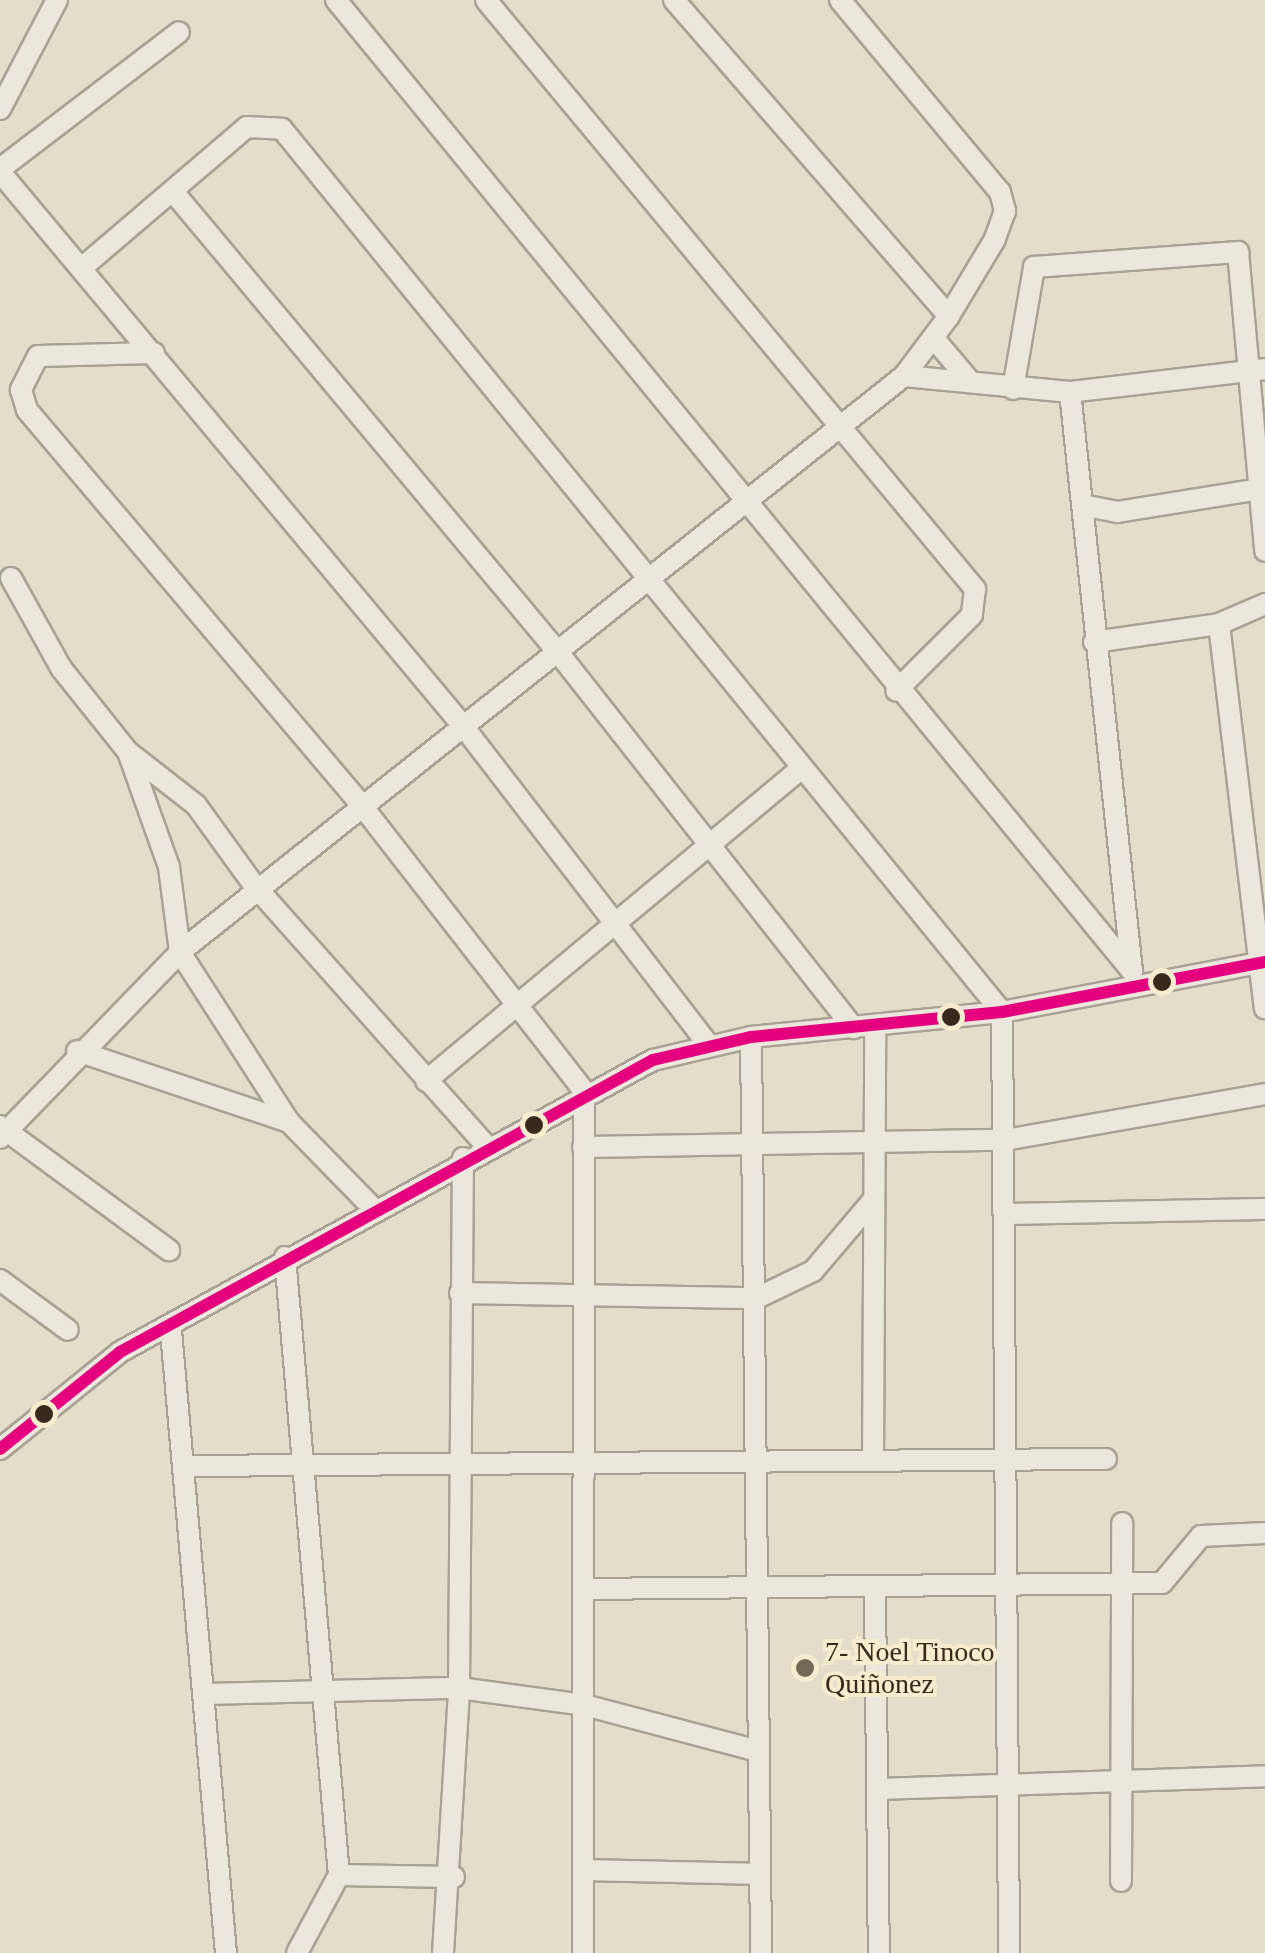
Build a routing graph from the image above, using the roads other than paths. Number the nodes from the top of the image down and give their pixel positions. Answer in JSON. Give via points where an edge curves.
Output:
{"nodes":[{"id":1,"x":57,"y":0,"type":"edge"},
{"id":2,"x":336,"y":0,"type":"edge"},
{"id":3,"x":486,"y":0,"type":"edge"},
{"id":4,"x":674,"y":0,"type":"edge"},
{"id":5,"x":840,"y":0,"type":"edge"},
{"id":6,"x":179,"y":32,"type":"dead end"},
{"id":7,"x":0,"y":109,"type":"edge"},
{"id":8,"x":0,"y":171,"type":"edge"},
{"id":9,"x":175,"y":194,"type":"junction"},
{"id":10,"x":84,"y":266,"type":"junction"},
{"id":11,"x":948,"y":316,"type":"junction"},
{"id":12,"x":131,"y":326,"type":"junction"},
{"id":13,"x":936,"y":341,"type":"junction"},
{"id":14,"x":112,"y":353,"type":"junction"},
{"id":15,"x":154,"y":353,"type":"junction"},
{"id":16,"x":1258,"y":371,"type":"edge"},
{"id":17,"x":904,"y":376,"type":"junction"},
{"id":18,"x":969,"y":380,"type":"junction"},
{"id":19,"x":1013,"y":388,"type":"junction"},
{"id":20,"x":1070,"y":392,"type":"junction"},
{"id":21,"x":842,"y":420,"type":"junction"},
{"id":22,"x":1260,"y":489,"type":"junction"},
{"id":23,"x":738,"y":500,"type":"junction"},
{"id":24,"x":1082,"y":505,"type":"junction"},
{"id":25,"x":1117,"y":512,"type":"junction"},
{"id":26,"x":1084,"y":538,"type":"junction"},
{"id":27,"x":1265,"y":552,"type":"edge"},
{"id":28,"x":648,"y":574,"type":"junction"},
{"id":29,"x":11,"y":578,"type":"dead end"},
{"id":30,"x":1265,"y":604,"type":"edge"},
{"id":31,"x":1219,"y":624,"type":"junction"},
{"id":32,"x":1094,"y":642,"type":"junction"},
{"id":33,"x":557,"y":650,"type":"junction"},
{"id":34,"x":896,"y":692,"type":"junction"},
{"id":35,"x":463,"y":726,"type":"junction"},
{"id":36,"x":128,"y":752,"type":"junction"},
{"id":37,"x":801,"y":769,"type":"junction"},
{"id":38,"x":360,"y":802,"type":"junction"},
{"id":39,"x":711,"y":847,"type":"junction"},
{"id":40,"x":254,"y":885,"type":"junction"},
{"id":41,"x":612,"y":923,"type":"junction"},
{"id":42,"x":180,"y":952,"type":"junction"},
{"id":43,"x":1261,"y":963,"type":"edge"},
{"id":44,"x":1133,"y":980,"type":"junction"},
{"id":45,"x":516,"y":1002,"type":"junction"},
{"id":46,"x":1265,"y":1008,"type":"edge"},
{"id":47,"x":1002,"y":1012,"type":"junction"},
{"id":48,"x":864,"y":1026,"type":"junction"},
{"id":49,"x":751,"y":1038,"type":"junction"},
{"id":50,"x":708,"y":1044,"type":"junction"},
{"id":51,"x":77,"y":1051,"type":"junction"},
{"id":52,"x":426,"y":1080,"type":"junction"},
{"id":53,"x":584,"y":1091,"type":"junction"},
{"id":54,"x":1265,"y":1094,"type":"edge"},
{"id":55,"x":289,"y":1122,"type":"junction"},
{"id":56,"x":2,"y":1131,"type":"edge"},
{"id":57,"x":1005,"y":1140,"type":"junction"},
{"id":58,"x":876,"y":1142,"type":"junction"},
{"id":59,"x":486,"y":1145,"type":"junction"},
{"id":60,"x":583,"y":1147,"type":"junction"},
{"id":61,"x":752,"y":1147,"type":"junction"},
{"id":62,"x":463,"y":1158,"type":"junction"},
{"id":63,"x":874,"y":1199,"type":"junction"},
{"id":64,"x":372,"y":1207,"type":"junction"},
{"id":65,"x":1265,"y":1209,"type":"edge"},
{"id":66,"x":1004,"y":1214,"type":"junction"},
{"id":67,"x":169,"y":1250,"type":"dead end"},
{"id":68,"x":284,"y":1257,"type":"junction"},
{"id":69,"x":0,"y":1280,"type":"edge"},
{"id":70,"x":460,"y":1294,"type":"junction"},
{"id":71,"x":582,"y":1296,"type":"junction"},
{"id":72,"x":757,"y":1298,"type":"junction"},
{"id":73,"x":68,"y":1330,"type":"dead end"},
{"id":74,"x":171,"y":1330,"type":"junction"},
{"id":75,"x":3,"y":1438,"type":"edge"},
{"id":76,"x":1106,"y":1459,"type":"dead end"},
{"id":77,"x":1001,"y":1460,"type":"junction"},
{"id":78,"x":873,"y":1461,"type":"junction"},
{"id":79,"x":582,"y":1462,"type":"junction"},
{"id":80,"x":754,"y":1462,"type":"junction"},
{"id":81,"x":462,"y":1464,"type":"junction"},
{"id":82,"x":304,"y":1465,"type":"junction"},
{"id":83,"x":186,"y":1466,"type":"junction"},
{"id":84,"x":1122,"y":1523,"type":"dead end"},
{"id":85,"x":1265,"y":1532,"type":"edge"},
{"id":86,"x":1005,"y":1585,"type":"junction"},
{"id":87,"x":1122,"y":1587,"type":"junction"},
{"id":88,"x":755,"y":1588,"type":"junction"},
{"id":89,"x":584,"y":1589,"type":"junction"},
{"id":90,"x":875,"y":1589,"type":"junction"},
{"id":91,"x":459,"y":1688,"type":"junction"},
{"id":92,"x":321,"y":1690,"type":"junction"},
{"id":93,"x":205,"y":1694,"type":"junction"},
{"id":94,"x":584,"y":1705,"type":"junction"},
{"id":95,"x":754,"y":1750,"type":"junction"},
{"id":96,"x":1265,"y":1776,"type":"edge"},
{"id":97,"x":1006,"y":1787,"type":"junction"},
{"id":98,"x":1121,"y":1787,"type":"junction"},
{"id":99,"x":880,"y":1788,"type":"junction"},
{"id":100,"x":583,"y":1870,"type":"junction"},
{"id":101,"x":753,"y":1874,"type":"junction"},
{"id":102,"x":339,"y":1875,"type":"junction"},
{"id":103,"x":454,"y":1877,"type":"junction"},
{"id":104,"x":1121,"y":1882,"type":"dead end"},
{"id":105,"x":226,"y":1953,"type":"edge"},
{"id":106,"x":298,"y":1953,"type":"edge"},
{"id":107,"x":443,"y":1953,"type":"edge"},
{"id":108,"x":583,"y":1953,"type":"edge"},
{"id":109,"x":761,"y":1953,"type":"edge"},
{"id":110,"x":879,"y":1953,"type":"edge"},
{"id":111,"x":1009,"y":1953,"type":"edge"}],
"edges":[{"from":1,"to":7,"type":"street"},
{"from":2,"to":23,"type":"street"},
{"from":3,"to":21,"type":"street"},
{"from":4,"to":11,"type":"street"},
{"from":5,"to":11,"type":"street","via":[[1000,192],[1005,212],[995,238]]},
{"from":6,"to":8,"type":"street"},
{"from":8,"to":10,"type":"street"},
{"from":9,"to":10,"type":"street"},
{"from":9,"to":28,"type":"street","via":[[247,127],[282,129]]},
{"from":9,"to":33,"type":"street"},
{"from":10,"to":12,"type":"street"},
{"from":11,"to":13,"type":"street"},
{"from":12,"to":14,"type":"street"},
{"from":12,"to":15,"type":"street"},
{"from":13,"to":17,"type":"street"},
{"from":13,"to":18,"type":"street"},
{"from":14,"to":15,"type":"street"},
{"from":14,"to":38,"type":"street","via":[[38,356],[21,390],[27,410]]},
{"from":15,"to":35,"type":"street"},
{"from":16,"to":19,"type":"street","via":[[1245,262],[1220,246],[1034,267]]},
{"from":16,"to":20,"type":"street"},
{"from":16,"to":22,"type":"street"},
{"from":17,"to":18,"type":"street"},
{"from":17,"to":21,"type":"street"},
{"from":18,"to":19,"type":"street"},
{"from":19,"to":20,"type":"street"},
{"from":20,"to":24,"type":"street"},
{"from":21,"to":23,"type":"street"},
{"from":21,"to":34,"type":"street","via":[[975,589],[972,615]]},
{"from":22,"to":25,"type":"street"},
{"from":22,"to":27,"type":"street"},
{"from":23,"to":28,"type":"street"},
{"from":23,"to":34,"type":"street"},
{"from":24,"to":25,"type":"street"},
{"from":24,"to":26,"type":"street"},
{"from":25,"to":26,"type":"street"},
{"from":26,"to":32,"type":"street"},
{"from":28,"to":33,"type":"street"},
{"from":28,"to":37,"type":"street"},
{"from":29,"to":36,"type":"street","via":[[61,668]]},
{"from":30,"to":31,"type":"street"},
{"from":31,"to":32,"type":"street"},
{"from":31,"to":43,"type":"street"},
{"from":32,"to":44,"type":"street"},
{"from":33,"to":35,"type":"street"},
{"from":33,"to":39,"type":"street"},
{"from":34,"to":44,"type":"street"},
{"from":35,"to":38,"type":"street"},
{"from":35,"to":41,"type":"street"},
{"from":36,"to":40,"type":"street","via":[[196,806]]},
{"from":36,"to":42,"type":"street","via":[[169,867]]},
{"from":37,"to":39,"type":"street"},
{"from":37,"to":47,"type":"street"},
{"from":38,"to":40,"type":"street"},
{"from":38,"to":45,"type":"street"},
{"from":39,"to":41,"type":"street"},
{"from":39,"to":48,"type":"street"},
{"from":40,"to":42,"type":"street"},
{"from":40,"to":52,"type":"street"},
{"from":41,"to":45,"type":"street"},
{"from":41,"to":50,"type":"street"},
{"from":42,"to":51,"type":"street"},
{"from":42,"to":55,"type":"street"},
{"from":43,"to":44,"type":"street"},
{"from":43,"to":46,"type":"street"},
{"from":44,"to":47,"type":"street"},
{"from":45,"to":52,"type":"street"},
{"from":45,"to":53,"type":"street"},
{"from":47,"to":48,"type":"street"},
{"from":47,"to":57,"type":"street"},
{"from":48,"to":49,"type":"street"},
{"from":48,"to":58,"type":"street"},
{"from":49,"to":50,"type":"street"},
{"from":49,"to":61,"type":"street"},
{"from":50,"to":53,"type":"street"},
{"from":51,"to":55,"type":"street"},
{"from":51,"to":56,"type":"street"},
{"from":52,"to":59,"type":"street"},
{"from":53,"to":59,"type":"street"},
{"from":53,"to":60,"type":"street"},
{"from":54,"to":57,"type":"street"},
{"from":55,"to":64,"type":"street"},
{"from":56,"to":67,"type":"street"},
{"from":57,"to":58,"type":"street"},
{"from":57,"to":66,"type":"street"},
{"from":58,"to":61,"type":"street"},
{"from":58,"to":63,"type":"street"},
{"from":59,"to":62,"type":"street"},
{"from":60,"to":61,"type":"street"},
{"from":60,"to":71,"type":"street"},
{"from":61,"to":72,"type":"street"},
{"from":62,"to":64,"type":"street"},
{"from":62,"to":70,"type":"street"},
{"from":63,"to":72,"type":"street","via":[[814,1271]]},
{"from":63,"to":78,"type":"street"},
{"from":64,"to":68,"type":"street"},
{"from":65,"to":66,"type":"street"},
{"from":66,"to":77,"type":"street"},
{"from":68,"to":74,"type":"street"},
{"from":68,"to":82,"type":"street"},
{"from":69,"to":73,"type":"street"},
{"from":70,"to":71,"type":"street"},
{"from":70,"to":81,"type":"street"},
{"from":71,"to":72,"type":"street"},
{"from":71,"to":79,"type":"street"},
{"from":72,"to":80,"type":"street"},
{"from":74,"to":75,"type":"street","via":[[120,1352]]},
{"from":74,"to":83,"type":"street"},
{"from":76,"to":77,"type":"street"},
{"from":77,"to":78,"type":"street"},
{"from":77,"to":86,"type":"street"},
{"from":78,"to":80,"type":"street"},
{"from":79,"to":80,"type":"street"},
{"from":79,"to":81,"type":"street"},
{"from":79,"to":89,"type":"street"},
{"from":80,"to":88,"type":"street"},
{"from":81,"to":82,"type":"street"},
{"from":81,"to":91,"type":"street"},
{"from":82,"to":83,"type":"street"},
{"from":82,"to":92,"type":"street"},
{"from":83,"to":93,"type":"street"},
{"from":84,"to":87,"type":"street"},
{"from":85,"to":87,"type":"street","via":[[1201,1536],[1171,1581]]},
{"from":86,"to":87,"type":"street"},
{"from":86,"to":90,"type":"street"},
{"from":86,"to":97,"type":"street"},
{"from":87,"to":98,"type":"street"},
{"from":88,"to":89,"type":"street"},
{"from":88,"to":90,"type":"street"},
{"from":88,"to":95,"type":"street"},
{"from":89,"to":94,"type":"street"},
{"from":90,"to":99,"type":"street"},
{"from":91,"to":92,"type":"street"},
{"from":91,"to":94,"type":"street"},
{"from":91,"to":103,"type":"street"},
{"from":92,"to":93,"type":"street"},
{"from":92,"to":102,"type":"street"},
{"from":93,"to":105,"type":"street"},
{"from":94,"to":95,"type":"street"},
{"from":94,"to":100,"type":"street"},
{"from":95,"to":101,"type":"street"},
{"from":96,"to":98,"type":"street"},
{"from":97,"to":98,"type":"street"},
{"from":97,"to":99,"type":"street"},
{"from":97,"to":111,"type":"street"},
{"from":98,"to":104,"type":"street"},
{"from":99,"to":110,"type":"street"},
{"from":100,"to":101,"type":"street"},
{"from":100,"to":108,"type":"street"},
{"from":101,"to":109,"type":"street"},
{"from":102,"to":103,"type":"street"},
{"from":102,"to":106,"type":"street"},
{"from":103,"to":107,"type":"street"}]}
